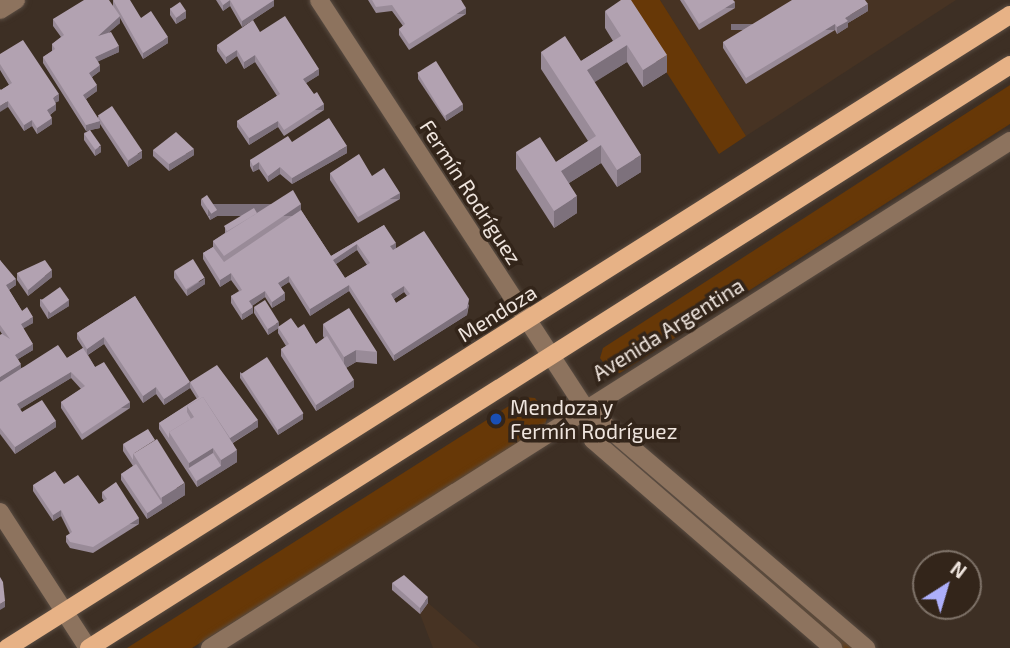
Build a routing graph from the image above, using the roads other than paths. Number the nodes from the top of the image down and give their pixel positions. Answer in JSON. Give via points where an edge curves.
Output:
{"nodes":[{"id":1,"x":16,"y":0,"type":"edge"},
{"id":2,"x":319,"y":0,"type":"edge"},
{"id":3,"x":0,"y":10,"type":"edge"},
{"id":4,"x":1010,"y":15,"type":"edge"},
{"id":5,"x":1010,"y":65,"type":"edge"},
{"id":6,"x":1010,"y":141,"type":"edge"},
{"id":7,"x":528,"y":321,"type":"junction"},
{"id":8,"x":551,"y":357,"type":"junction"},
{"id":9,"x":585,"y":408,"type":"junction"},
{"id":10,"x":0,"y":512,"type":"edge"},
{"id":11,"x":65,"y":612,"type":"junction"},
{"id":12,"x":8,"y":648,"type":"edge"},
{"id":13,"x":89,"y":648,"type":"edge"},
{"id":14,"x":210,"y":648,"type":"edge"},
{"id":15,"x":833,"y":648,"type":"edge"},
{"id":16,"x":866,"y":648,"type":"edge"}],
"edges":[{"from":1,"to":3,"type":"street"},
{"from":2,"to":7,"type":"street","name":"Fermín Rodríguez"},
{"from":4,"to":7,"type":"main road","name":"Mendoza"},
{"from":5,"to":8,"type":"main road"},
{"from":6,"to":9,"type":"street","name":"Avenida Argentina"},
{"from":7,"to":8,"type":"street","name":"Fermín Rodríguez"},
{"from":7,"to":11,"type":"main road","name":"Mendoza"},
{"from":8,"to":9,"type":"street","name":"Fermín Rodríguez"},
{"from":8,"to":13,"type":"main road"},
{"from":9,"to":14,"type":"street","name":"Avenida Argentina"},
{"from":9,"to":15,"type":"street","name":"Fermín Rodríguez","via":[[593,440]]},
{"from":9,"to":16,"type":"street","name":"Fermín Rodríguez"},
{"from":10,"to":11,"type":"street"},
{"from":11,"to":12,"type":"main road","name":"Mendoza"},
{"from":11,"to":13,"type":"street"}]}
